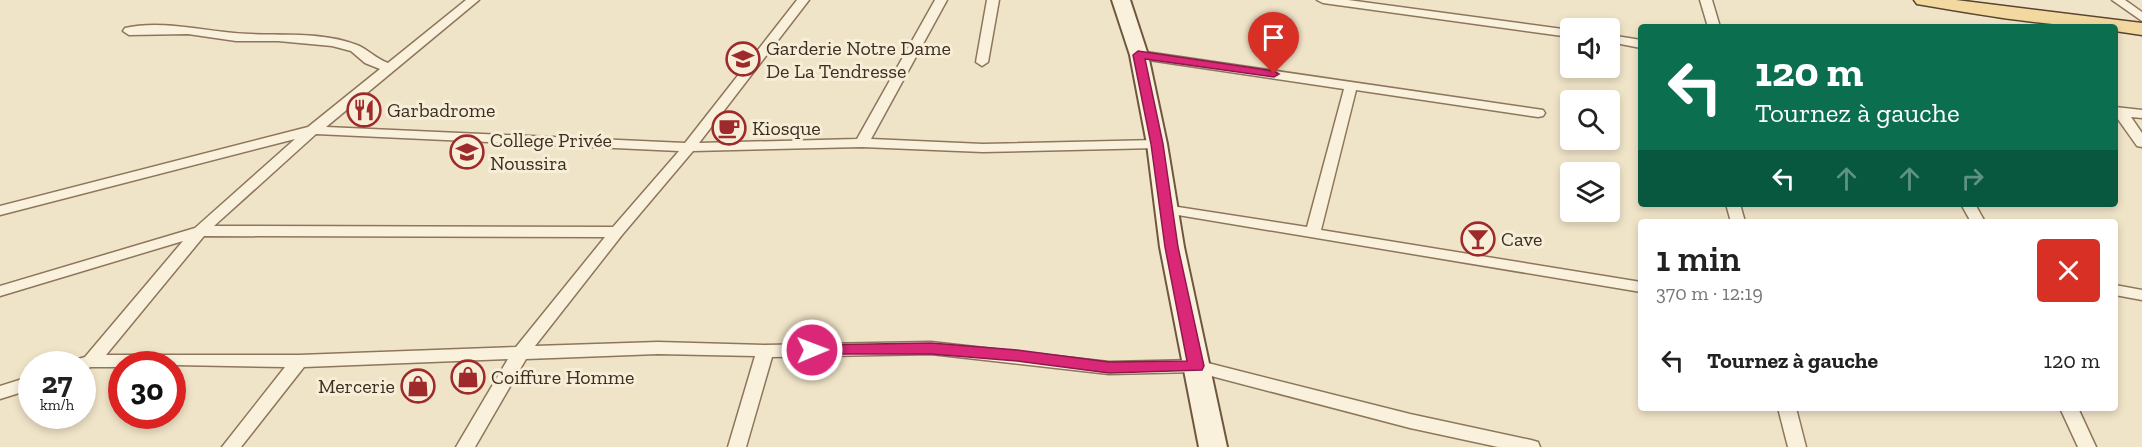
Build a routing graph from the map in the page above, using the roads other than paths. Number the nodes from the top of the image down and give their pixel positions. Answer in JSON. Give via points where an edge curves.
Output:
{"nodes":[{"id":1,"x":473,"y":0,"type":"edge"},
{"id":2,"x":803,"y":0,"type":"edge"},
{"id":3,"x":940,"y":0,"type":"edge"},
{"id":4,"x":993,"y":0,"type":"edge"},
{"id":5,"x":1121,"y":0,"type":"edge"},
{"id":6,"x":1323,"y":0,"type":"edge"},
{"id":7,"x":1706,"y":0,"type":"edge"},
{"id":8,"x":1923,"y":0,"type":"edge"},
{"id":9,"x":1977,"y":0,"type":"edge"},
{"id":10,"x":2118,"y":0,"type":"edge"},
{"id":11,"x":2142,"y":19,"type":"edge"},
{"id":12,"x":1713,"y":24,"type":"edge"},
{"id":13,"x":2100,"y":24,"type":"edge"},
{"id":14,"x":2118,"y":26,"type":"edge"},
{"id":15,"x":2142,"y":29,"type":"edge"},
{"id":16,"x":129,"y":31,"type":"dead end"},
{"id":17,"x":1560,"y":33,"type":"edge"},
{"id":18,"x":1620,"y":41,"type":"edge"},
{"id":19,"x":1638,"y":44,"type":"edge"},
{"id":20,"x":1138,"y":55,"type":"junction"},
{"id":21,"x":982,"y":62,"type":"dead end"},
{"id":22,"x":389,"y":68,"type":"junction"},
{"id":23,"x":1351,"y":85,"type":"junction"},
{"id":24,"x":2118,"y":111,"type":"edge"},
{"id":25,"x":2118,"y":112,"type":"edge"},
{"id":26,"x":1538,"y":113,"type":"dead end"},
{"id":27,"x":2142,"y":114,"type":"edge"},
{"id":28,"x":313,"y":130,"type":"junction"},
{"id":29,"x":862,"y":143,"type":"junction"},
{"id":30,"x":2142,"y":143,"type":"edge"},
{"id":31,"x":1157,"y":144,"type":"junction"},
{"id":32,"x":688,"y":147,"type":"junction"},
{"id":33,"x":1165,"y":209,"type":"junction"},
{"id":34,"x":0,"y":211,"type":"edge"},
{"id":35,"x":200,"y":231,"type":"junction"},
{"id":36,"x":617,"y":232,"type":"junction"},
{"id":37,"x":1313,"y":232,"type":"junction"},
{"id":38,"x":1638,"y":286,"type":"edge"},
{"id":39,"x":0,"y":291,"type":"edge"},
{"id":40,"x":2118,"y":291,"type":"edge"},
{"id":41,"x":2142,"y":295,"type":"edge"},
{"id":42,"x":96,"y":351,"type":"edge"},
{"id":43,"x":522,"y":351,"type":"junction"},
{"id":44,"x":765,"y":351,"type":"junction"},
{"id":45,"x":299,"y":361,"type":"junction"},
{"id":46,"x":96,"y":363,"type":"edge"},
{"id":47,"x":1196,"y":366,"type":"junction"},
{"id":48,"x":18,"y":387,"type":"edge"},
{"id":49,"x":0,"y":393,"type":"edge"},
{"id":50,"x":1788,"y":411,"type":"edge"},
{"id":51,"x":2070,"y":411,"type":"edge"},
{"id":52,"x":231,"y":447,"type":"edge"},
{"id":53,"x":465,"y":447,"type":"edge"},
{"id":54,"x":737,"y":447,"type":"edge"},
{"id":55,"x":1213,"y":447,"type":"edge"},
{"id":56,"x":1531,"y":447,"type":"edge"},
{"id":57,"x":1797,"y":447,"type":"edge"},
{"id":58,"x":2087,"y":447,"type":"edge"}],
"edges":[{"from":1,"to":22,"type":"street"},
{"from":2,"to":32,"type":"street"},
{"from":3,"to":29,"type":"street"},
{"from":4,"to":21,"type":"street"},
{"from":5,"to":20,"type":"street"},
{"from":6,"to":17,"type":"street"},
{"from":7,"to":12,"type":"street"},
{"from":8,"to":13,"type":"main road"},
{"from":9,"to":11,"type":"main road"},
{"from":10,"to":11,"type":"street"},
{"from":14,"to":15,"type":"main road"},
{"from":16,"to":22,"type":"street","via":[[180,29],[236,37],[333,42],[355,48],[369,60]]},
{"from":18,"to":19,"type":"street"},
{"from":20,"to":23,"type":"street"},
{"from":20,"to":31,"type":"street"},
{"from":22,"to":28,"type":"street"},
{"from":23,"to":26,"type":"street"},
{"from":23,"to":37,"type":"street"},
{"from":24,"to":27,"type":"street"},
{"from":25,"to":30,"type":"street"},
{"from":28,"to":32,"type":"street"},
{"from":28,"to":34,"type":"street"},
{"from":28,"to":35,"type":"street"},
{"from":29,"to":31,"type":"street","via":[[975,148]]},
{"from":29,"to":32,"type":"street"},
{"from":31,"to":33,"type":"street"},
{"from":32,"to":36,"type":"street"},
{"from":33,"to":37,"type":"street"},
{"from":33,"to":47,"type":"street"},
{"from":35,"to":36,"type":"street"},
{"from":35,"to":39,"type":"street"},
{"from":35,"to":42,"type":"street"},
{"from":36,"to":43,"type":"street"},
{"from":37,"to":38,"type":"street"},
{"from":40,"to":41,"type":"street"},
{"from":43,"to":44,"type":"street"},
{"from":43,"to":45,"type":"street"},
{"from":43,"to":53,"type":"street"},
{"from":44,"to":47,"type":"street","via":[[931,348],[1109,368]]},
{"from":44,"to":54,"type":"street"},
{"from":45,"to":46,"type":"street"},
{"from":45,"to":52,"type":"street"},
{"from":47,"to":55,"type":"street"},
{"from":47,"to":56,"type":"street","via":[[1410,421]]},
{"from":48,"to":49,"type":"street"},
{"from":50,"to":57,"type":"street"},
{"from":51,"to":58,"type":"street"}]}
